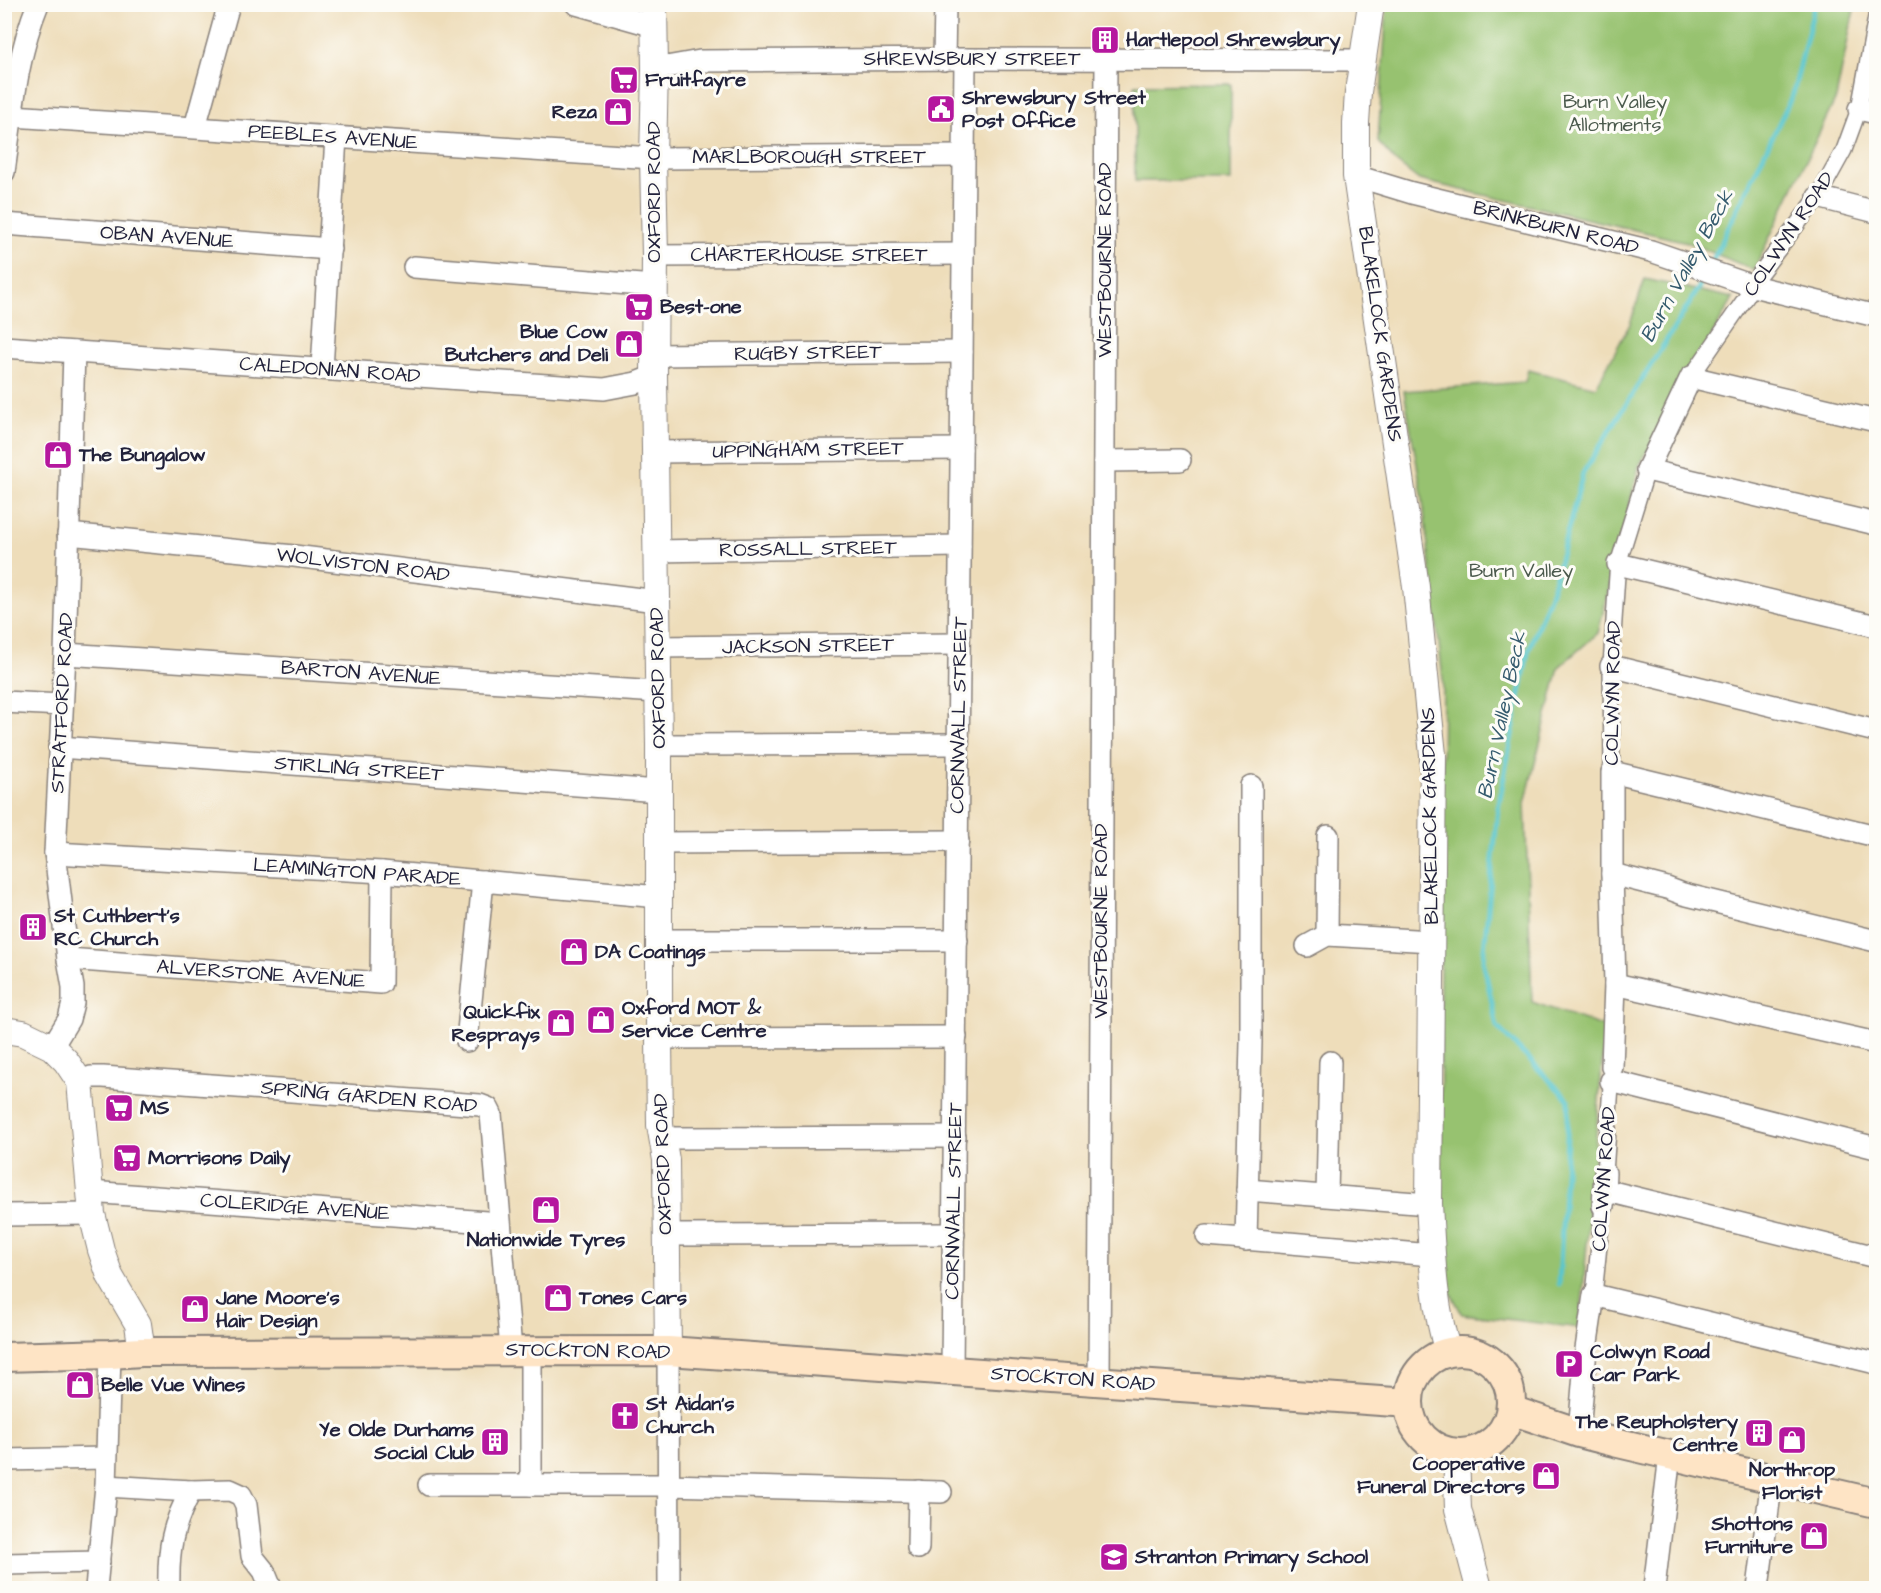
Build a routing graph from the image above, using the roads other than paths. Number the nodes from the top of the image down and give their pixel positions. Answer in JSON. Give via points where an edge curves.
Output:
{"nodes":[{"id":1,"x":38,"y":4,"type":"edge"},
{"id":2,"x":229,"y":4,"type":"edge"},
{"id":3,"x":576,"y":4,"type":"edge"},
{"id":4,"x":945,"y":4,"type":"edge"},
{"id":5,"x":1371,"y":4,"type":"edge"},
{"id":6,"x":654,"y":15,"type":"edge"},
{"id":7,"x":1876,"y":17,"type":"edge"},
{"id":8,"x":954,"y":59,"type":"junction"},
{"id":9,"x":1106,"y":59,"type":"junction"},
{"id":10,"x":1361,"y":60,"type":"junction"},
{"id":11,"x":655,"y":69,"type":"junction"},
{"id":12,"x":1868,"y":111,"type":"edge"},
{"id":13,"x":12,"y":116,"type":"junction"},
{"id":14,"x":195,"y":127,"type":"junction"},
{"id":15,"x":336,"y":137,"type":"junction"},
{"id":16,"x":964,"y":156,"type":"junction"},
{"id":17,"x":653,"y":158,"type":"junction"},
{"id":18,"x":4,"y":172,"type":"edge"},
{"id":19,"x":1356,"y":176,"type":"junction"},
{"id":20,"x":1818,"y":197,"type":"junction"},
{"id":21,"x":1876,"y":212,"type":"edge"},
{"id":22,"x":4,"y":224,"type":"edge"},
{"id":23,"x":330,"y":249,"type":"junction"},
{"id":24,"x":963,"y":254,"type":"junction"},
{"id":25,"x":655,"y":256,"type":"junction"},
{"id":26,"x":414,"y":267,"type":"dead end"},
{"id":27,"x":654,"y":286,"type":"junction"},
{"id":28,"x":1753,"y":286,"type":"junction"},
{"id":29,"x":1876,"y":316,"type":"edge"},
{"id":30,"x":4,"y":347,"type":"edge"},
{"id":31,"x":74,"y":352,"type":"junction"},
{"id":32,"x":962,"y":352,"type":"junction"},
{"id":33,"x":654,"y":366,"type":"junction"},
{"id":34,"x":322,"y":369,"type":"junction"},
{"id":35,"x":1691,"y":377,"type":"junction"},
{"id":36,"x":1876,"y":421,"type":"edge"},
{"id":37,"x":961,"y":449,"type":"junction"},
{"id":38,"x":655,"y":452,"type":"junction"},
{"id":39,"x":1180,"y":460,"type":"dead end"},
{"id":40,"x":1104,"y":461,"type":"junction"},
{"id":41,"x":1647,"y":470,"type":"junction"},
{"id":42,"x":1876,"y":524,"type":"edge"},
{"id":43,"x":68,"y":534,"type":"junction"},
{"id":44,"x":960,"y":546,"type":"junction"},
{"id":45,"x":656,"y":551,"type":"junction"},
{"id":46,"x":1618,"y":564,"type":"junction"},
{"id":47,"x":657,"y":601,"type":"junction"},
{"id":48,"x":1876,"y":626,"type":"edge"},
{"id":49,"x":959,"y":644,"type":"junction"},
{"id":50,"x":657,"y":647,"type":"junction"},
{"id":51,"x":65,"y":654,"type":"junction"},
{"id":52,"x":1611,"y":666,"type":"junction"},
{"id":53,"x":658,"y":692,"type":"junction"},
{"id":54,"x":4,"y":702,"type":"edge"},
{"id":55,"x":61,"y":705,"type":"junction"},
{"id":56,"x":1876,"y":732,"type":"edge"},
{"id":57,"x":958,"y":744,"type":"junction"},
{"id":58,"x":658,"y":745,"type":"junction"},
{"id":59,"x":59,"y":747,"type":"junction"},
{"id":60,"x":1612,"y":772,"type":"junction"},
{"id":61,"x":1251,"y":786,"type":"dead end"},
{"id":62,"x":659,"y":791,"type":"junction"},
{"id":63,"x":1328,"y":836,"type":"dead end"},
{"id":64,"x":1876,"y":836,"type":"edge"},
{"id":65,"x":958,"y":841,"type":"junction"},
{"id":66,"x":659,"y":843,"type":"junction"},
{"id":67,"x":55,"y":853,"type":"junction"},
{"id":68,"x":382,"y":872,"type":"junction"},
{"id":69,"x":1612,"y":874,"type":"junction"},
{"id":70,"x":483,"y":881,"type":"junction"},
{"id":71,"x":659,"y":897,"type":"junction"},
{"id":72,"x":1328,"y":935,"type":"junction"},
{"id":73,"x":659,"y":940,"type":"junction"},
{"id":74,"x":957,"y":940,"type":"junction"},
{"id":75,"x":1432,"y":941,"type":"junction"},
{"id":76,"x":1876,"y":941,"type":"edge"},
{"id":77,"x":1307,"y":946,"type":"dead end"},
{"id":78,"x":68,"y":959,"type":"junction"},
{"id":79,"x":1615,"y":984,"type":"junction"},
{"id":80,"x":4,"y":1030,"type":"edge"},
{"id":81,"x":956,"y":1037,"type":"junction"},
{"id":82,"x":659,"y":1038,"type":"junction"},
{"id":83,"x":467,"y":1041,"type":"dead end"},
{"id":84,"x":1876,"y":1043,"type":"edge"},
{"id":85,"x":52,"y":1047,"type":"junction"},
{"id":86,"x":1330,"y":1062,"type":"dead end"},
{"id":87,"x":1612,"y":1074,"type":"junction"},
{"id":88,"x":80,"y":1082,"type":"junction"},
{"id":89,"x":955,"y":1137,"type":"junction"},
{"id":90,"x":662,"y":1138,"type":"junction"},
{"id":91,"x":1876,"y":1148,"type":"edge"},
{"id":92,"x":1604,"y":1189,"type":"junction"},
{"id":93,"x":1247,"y":1190,"type":"junction"},
{"id":94,"x":1327,"y":1196,"type":"junction"},
{"id":95,"x":91,"y":1203,"type":"junction"},
{"id":96,"x":1429,"y":1204,"type":"junction"},
{"id":97,"x":4,"y":1215,"type":"edge"},
{"id":98,"x":500,"y":1223,"type":"junction"},
{"id":99,"x":954,"y":1234,"type":"junction"},
{"id":100,"x":666,"y":1235,"type":"junction"},
{"id":101,"x":1207,"y":1236,"type":"dead end"},
{"id":102,"x":1246,"y":1239,"type":"junction"},
{"id":103,"x":1432,"y":1255,"type":"junction"},
{"id":104,"x":1876,"y":1257,"type":"edge"},
{"id":105,"x":1594,"y":1295,"type":"junction"},
{"id":106,"x":521,"y":1350,"type":"junction"},
{"id":107,"x":668,"y":1351,"type":"junction"},
{"id":108,"x":142,"y":1352,"type":"junction"},
{"id":109,"x":1448,"y":1352,"type":"junction"},
{"id":110,"x":110,"y":1354,"type":"junction"},
{"id":111,"x":4,"y":1357,"type":"edge"},
{"id":112,"x":1876,"y":1363,"type":"edge"},
{"id":113,"x":952,"y":1370,"type":"junction"},
{"id":114,"x":1099,"y":1381,"type":"junction"},
{"id":115,"x":1409,"y":1403,"type":"junction"},
{"id":116,"x":1511,"y":1410,"type":"junction"},
{"id":117,"x":1579,"y":1434,"type":"junction"},
{"id":118,"x":1456,"y":1453,"type":"junction"},
{"id":119,"x":1670,"y":1455,"type":"junction"},
{"id":120,"x":106,"y":1458,"type":"junction"},
{"id":121,"x":4,"y":1460,"type":"edge"},
{"id":122,"x":1772,"y":1478,"type":"junction"},
{"id":123,"x":429,"y":1485,"type":"dead end"},
{"id":124,"x":531,"y":1485,"type":"junction"},
{"id":125,"x":668,"y":1485,"type":"junction"},
{"id":126,"x":106,"y":1486,"type":"junction"},
{"id":127,"x":191,"y":1491,"type":"junction"},
{"id":128,"x":919,"y":1491,"type":"junction"},
{"id":129,"x":940,"y":1492,"type":"dead end"},
{"id":130,"x":1876,"y":1503,"type":"edge"},
{"id":131,"x":918,"y":1548,"type":"dead end"},
{"id":132,"x":99,"y":1562,"type":"junction"},
{"id":133,"x":4,"y":1564,"type":"edge"},
{"id":134,"x":96,"y":1588,"type":"edge"},
{"id":135,"x":168,"y":1588,"type":"edge"},
{"id":136,"x":271,"y":1588,"type":"edge"},
{"id":137,"x":669,"y":1588,"type":"edge"},
{"id":138,"x":1479,"y":1588,"type":"edge"},
{"id":139,"x":1654,"y":1588,"type":"edge"},
{"id":140,"x":1758,"y":1588,"type":"edge"}],
"edges":[{"from":1,"to":13,"type":"street","via":[[20,66]]},
{"from":2,"to":14,"type":"street"},
{"from":3,"to":6,"type":"street"},
{"from":4,"to":8,"type":"street","name":"CORNWALL STREET"},
{"from":5,"to":10,"type":"street","name":"BLAKELOCK GARDENS"},
{"from":6,"to":11,"type":"street","name":"OXFORD ROAD"},
{"from":7,"to":12,"type":"street","name":"COLWYN ROAD"},
{"from":8,"to":9,"type":"street","name":"SHREWSBURY STREET"},
{"from":8,"to":11,"type":"street","name":"SHREWSBURY STREET","via":[[700,60]]},
{"from":8,"to":16,"type":"street","name":"CORNWALL STREET"},
{"from":9,"to":10,"type":"street","name":"SHREWSBURY STREET"},
{"from":9,"to":40,"type":"street","name":"WESTBOURNE ROAD"},
{"from":10,"to":19,"type":"street","name":"BLAKELOCK GARDENS"},
{"from":11,"to":17,"type":"street","name":"OXFORD ROAD"},
{"from":12,"to":20,"type":"street","name":"COLWYN ROAD"},
{"from":13,"to":14,"type":"street","name":"PEEBLES AVENUE"},
{"from":13,"to":18,"type":"street"},
{"from":14,"to":15,"type":"street","name":"PEEBLES AVENUE"},
{"from":15,"to":17,"type":"street","name":"PEEBLES AVENUE"},
{"from":15,"to":23,"type":"street"},
{"from":16,"to":17,"type":"street","name":"MARLBOROUGH STREET"},
{"from":16,"to":24,"type":"street","name":"CORNWALL STREET"},
{"from":17,"to":25,"type":"street","name":"OXFORD ROAD"},
{"from":19,"to":28,"type":"street","name":"BRINKBURN ROAD","via":[[1412,194],[1650,251]]},
{"from":19,"to":75,"type":"street","name":"BLAKELOCK GARDENS","via":[[1426,678],[1433,755]]},
{"from":20,"to":21,"type":"street"},
{"from":20,"to":28,"type":"street","name":"COLWYN ROAD"},
{"from":22,"to":23,"type":"street","name":"OBAN AVENUE"},
{"from":23,"to":34,"type":"street"},
{"from":24,"to":25,"type":"street","name":"CHARTERHOUSE STREET"},
{"from":24,"to":32,"type":"street","name":"CORNWALL STREET"},
{"from":25,"to":27,"type":"street","name":"OXFORD ROAD"},
{"from":26,"to":27,"type":"street"},
{"from":27,"to":33,"type":"street","name":"OXFORD ROAD"},
{"from":28,"to":29,"type":"street","name":"BRINKBURN ROAD"},
{"from":28,"to":35,"type":"street","name":"COLWYN ROAD"},
{"from":30,"to":31,"type":"street","name":"CALEDONIAN ROAD"},
{"from":31,"to":34,"type":"street","name":"CALEDONIAN ROAD"},
{"from":31,"to":43,"type":"street","name":"STRATFORD ROAD"},
{"from":32,"to":33,"type":"street","name":"RUGBY STREET"},
{"from":32,"to":37,"type":"street","name":"CORNWALL STREET"},
{"from":33,"to":34,"type":"street","name":"CALEDONIAN ROAD","via":[[636,383],[604,390]]},
{"from":33,"to":38,"type":"street","name":"OXFORD ROAD"},
{"from":35,"to":36,"type":"street"},
{"from":35,"to":41,"type":"street","name":"COLWYN ROAD"},
{"from":37,"to":38,"type":"street","name":"UPPINGHAM STREET"},
{"from":37,"to":44,"type":"street","name":"CORNWALL STREET"},
{"from":38,"to":45,"type":"street","name":"OXFORD ROAD"},
{"from":39,"to":40,"type":"street"},
{"from":40,"to":114,"type":"street","name":"WESTBOURNE ROAD"},
{"from":41,"to":42,"type":"street"},
{"from":41,"to":46,"type":"street","name":"COLWYN ROAD"},
{"from":43,"to":47,"type":"street","name":"WOLVISTON ROAD","via":[[294,556]]},
{"from":43,"to":51,"type":"street","name":"STRATFORD ROAD"},
{"from":44,"to":45,"type":"street","name":"ROSSALL STREET"},
{"from":44,"to":49,"type":"street","name":"CORNWALL STREET"},
{"from":45,"to":47,"type":"street","name":"OXFORD ROAD"},
{"from":46,"to":48,"type":"street"},
{"from":46,"to":52,"type":"street","name":"COLWYN ROAD"},
{"from":47,"to":50,"type":"street","name":"OXFORD ROAD"},
{"from":49,"to":50,"type":"street","name":"JACKSON STREET"},
{"from":49,"to":57,"type":"street","name":"CORNWALL STREET"},
{"from":50,"to":53,"type":"street","name":"OXFORD ROAD"},
{"from":51,"to":53,"type":"street","name":"BARTON AVENUE"},
{"from":51,"to":55,"type":"street","name":"STRATFORD ROAD"},
{"from":52,"to":56,"type":"street"},
{"from":52,"to":60,"type":"street","name":"COLWYN ROAD"},
{"from":53,"to":58,"type":"street","name":"OXFORD ROAD"},
{"from":54,"to":55,"type":"street"},
{"from":55,"to":59,"type":"street","name":"STRATFORD ROAD"},
{"from":57,"to":58,"type":"street"},
{"from":57,"to":65,"type":"street","name":"CORNWALL STREET"},
{"from":58,"to":62,"type":"street","name":"OXFORD ROAD"},
{"from":59,"to":62,"type":"street","name":"STIRLING STREET"},
{"from":59,"to":67,"type":"street","name":"STRATFORD ROAD"},
{"from":60,"to":64,"type":"street"},
{"from":60,"to":69,"type":"street","name":"COLWYN ROAD"},
{"from":61,"to":93,"type":"street"},
{"from":62,"to":66,"type":"street","name":"OXFORD ROAD"},
{"from":63,"to":72,"type":"street"},
{"from":65,"to":66,"type":"street"},
{"from":65,"to":74,"type":"street","name":"CORNWALL STREET"},
{"from":66,"to":71,"type":"street","name":"OXFORD ROAD"},
{"from":67,"to":68,"type":"street","name":"LEAMINGTON PARADE"},
{"from":67,"to":78,"type":"street","name":"STRATFORD ROAD"},
{"from":68,"to":70,"type":"street","name":"LEAMINGTON PARADE"},
{"from":68,"to":78,"type":"street","name":"ALVERSTONE AVENUE","via":[[381,983]]},
{"from":69,"to":76,"type":"street"},
{"from":69,"to":79,"type":"street","name":"COLWYN ROAD"},
{"from":70,"to":71,"type":"street","name":"LEAMINGTON PARADE"},
{"from":70,"to":83,"type":"street"},
{"from":71,"to":73,"type":"street","name":"OXFORD ROAD"},
{"from":72,"to":75,"type":"street"},
{"from":72,"to":77,"type":"street"},
{"from":73,"to":74,"type":"street"},
{"from":73,"to":82,"type":"street","name":"OXFORD ROAD"},
{"from":74,"to":81,"type":"street","name":"CORNWALL STREET"},
{"from":75,"to":96,"type":"street","name":"BLAKELOCK GARDENS"},
{"from":78,"to":85,"type":"street","name":"STRATFORD ROAD","via":[[73,1003],[69,1019]]},
{"from":79,"to":84,"type":"street"},
{"from":79,"to":87,"type":"street","name":"COLWYN ROAD"},
{"from":80,"to":85,"type":"street","via":[[23,1033]]},
{"from":81,"to":82,"type":"street"},
{"from":81,"to":89,"type":"street","name":"CORNWALL STREET"},
{"from":82,"to":90,"type":"street","name":"OXFORD ROAD"},
{"from":85,"to":88,"type":"street"},
{"from":86,"to":94,"type":"street"},
{"from":87,"to":91,"type":"street"},
{"from":87,"to":92,"type":"street","name":"COLWYN ROAD"},
{"from":88,"to":95,"type":"street"},
{"from":88,"to":98,"type":"street","name":"SPRING GARDEN ROAD","via":[[103,1077],[480,1105],[491,1114]]},
{"from":89,"to":90,"type":"street"},
{"from":89,"to":99,"type":"street","name":"CORNWALL STREET"},
{"from":90,"to":100,"type":"street","name":"OXFORD ROAD","via":[[666,1160]]},
{"from":92,"to":104,"type":"street"},
{"from":92,"to":105,"type":"street","name":"COLWYN ROAD"},
{"from":93,"to":94,"type":"street"},
{"from":93,"to":102,"type":"street"},
{"from":94,"to":96,"type":"street"},
{"from":95,"to":97,"type":"street","name":"COLERIDGE AVENUE"},
{"from":95,"to":98,"type":"street","name":"COLERIDGE AVENUE"},
{"from":95,"to":108,"type":"street","via":[[101,1250],[110,1276],[138,1324]]},
{"from":96,"to":103,"type":"street","name":"BLAKELOCK GARDENS"},
{"from":98,"to":106,"type":"street","name":"SPRING GARDEN ROAD"},
{"from":99,"to":100,"type":"street"},
{"from":99,"to":113,"type":"street","name":"CORNWALL STREET"},
{"from":100,"to":107,"type":"street","name":"OXFORD ROAD"},
{"from":101,"to":102,"type":"street"},
{"from":102,"to":103,"type":"street"},
{"from":103,"to":109,"type":"street","name":"BLAKELOCK GARDENS","via":[[1439,1324]]},
{"from":105,"to":112,"type":"street"},
{"from":105,"to":117,"type":"street","name":"COLWYN ROAD"},
{"from":106,"to":107,"type":"main road","name":"STOCKTON ROAD"},
{"from":106,"to":108,"type":"main road","name":"STOCKTON ROAD"},
{"from":106,"to":124,"type":"street","name":"SPRING GARDEN ROAD"},
{"from":107,"to":113,"type":"main road","name":"STOCKTON ROAD"},
{"from":107,"to":125,"type":"street"},
{"from":108,"to":110,"type":"main road","name":"STOCKTON ROAD"},
{"from":109,"to":115,"type":"main road","via":[[1424,1365],[1415,1376]]},
{"from":109,"to":116,"type":"main road","via":[[1465,1350],[1481,1354],[1495,1364],[1506,1377]]},
{"from":110,"to":111,"type":"main road","name":"STOCKTON ROAD"},
{"from":110,"to":120,"type":"street"},
{"from":113,"to":114,"type":"main road","name":"STOCKTON ROAD"},
{"from":114,"to":115,"type":"main road","name":"STOCKTON ROAD"},
{"from":115,"to":118,"type":"main road","via":[[1411,1418],[1428,1442]]},
{"from":116,"to":117,"type":"main road"},
{"from":116,"to":118,"type":"main road","via":[[1506,1425],[1485,1447]]},
{"from":117,"to":119,"type":"main road"},
{"from":118,"to":138,"type":"street","via":[[1458,1509]]},
{"from":119,"to":122,"type":"main road"},
{"from":119,"to":139,"type":"street"},
{"from":120,"to":121,"type":"street"},
{"from":120,"to":126,"type":"street"},
{"from":122,"to":130,"type":"main road"},
{"from":122,"to":140,"type":"street"},
{"from":123,"to":124,"type":"street"},
{"from":124,"to":125,"type":"street"},
{"from":125,"to":128,"type":"street"},
{"from":125,"to":137,"type":"street"},
{"from":126,"to":127,"type":"street"},
{"from":126,"to":132,"type":"street"},
{"from":127,"to":135,"type":"street","via":[[174,1529],[168,1557]]},
{"from":127,"to":136,"type":"street","via":[[230,1490],[241,1495],[246,1505],[252,1556]]},
{"from":128,"to":129,"type":"street"},
{"from":128,"to":131,"type":"street"},
{"from":132,"to":133,"type":"street"},
{"from":132,"to":134,"type":"street"}]}
